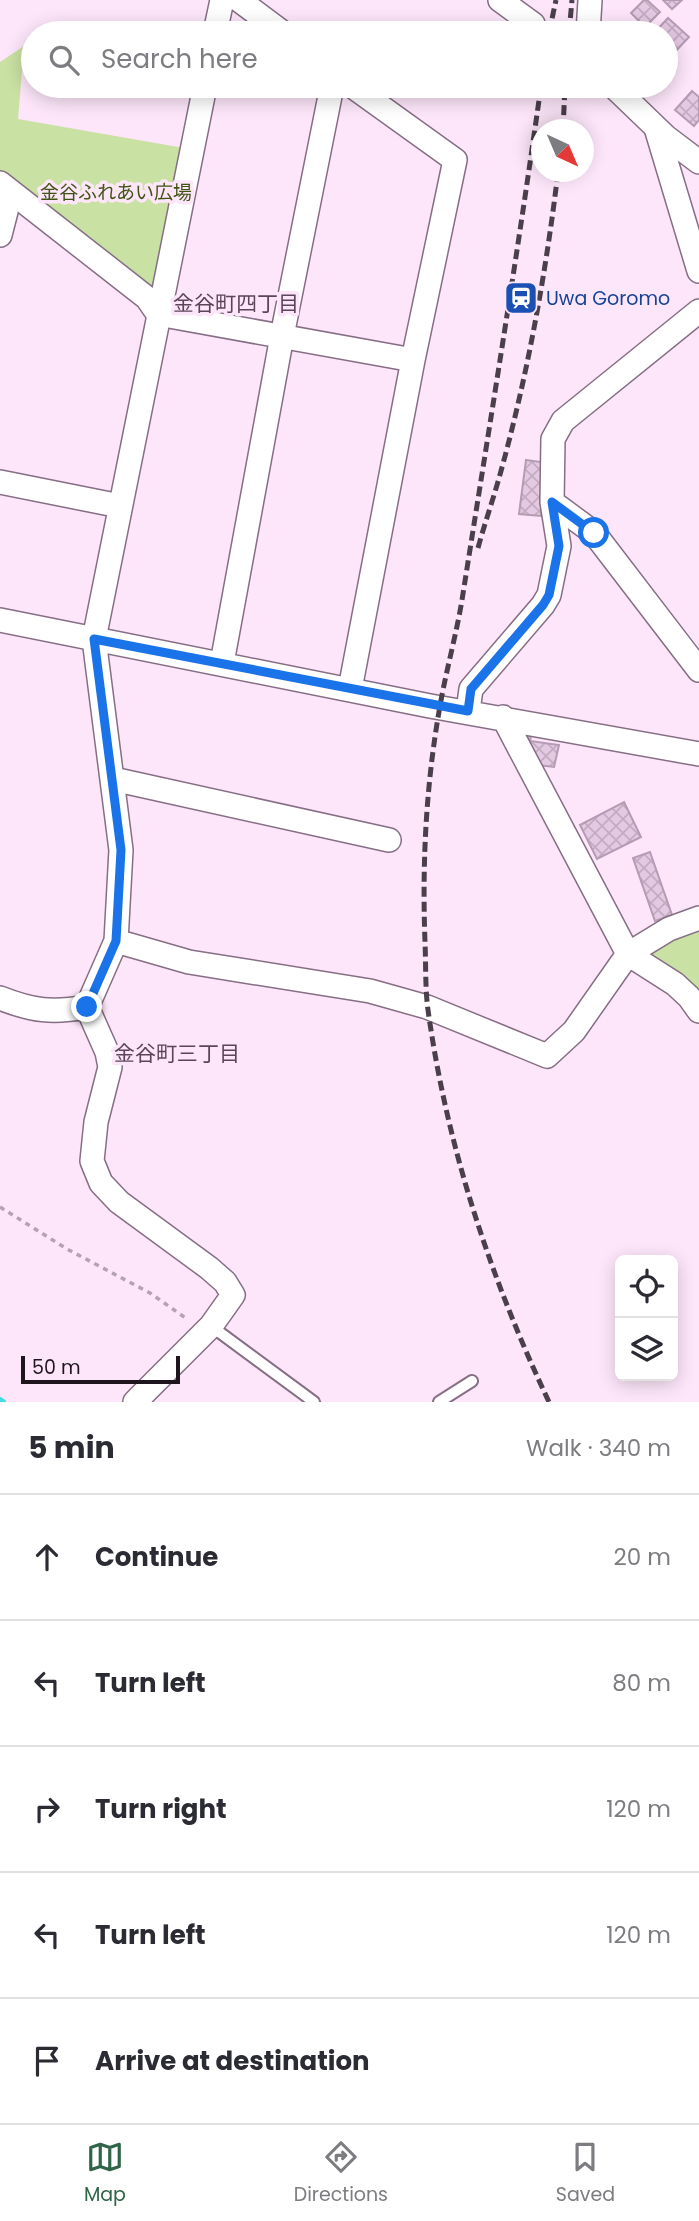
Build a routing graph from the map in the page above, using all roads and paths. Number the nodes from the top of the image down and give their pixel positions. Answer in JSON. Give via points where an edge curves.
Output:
{"nodes":[{"id":1,"x":222,"y":0,"type":"edge"},
{"id":2,"x":239,"y":0,"type":"edge"},
{"id":3,"x":500,"y":0,"type":"edge"},
{"id":4,"x":590,"y":0,"type":"edge"},
{"id":5,"x":218,"y":21,"type":"edge"},
{"id":6,"x":267,"y":21,"type":"edge"},
{"id":7,"x":529,"y":21,"type":"edge"},
{"id":8,"x":589,"y":21,"type":"edge"},
{"id":9,"x":203,"y":98,"type":"edge"},
{"id":10,"x":330,"y":98,"type":"edge"},
{"id":11,"x":369,"y":98,"type":"edge"},
{"id":12,"x":625,"y":98,"type":"edge"},
{"id":13,"x":656,"y":128,"type":"junction"},
{"id":14,"x":699,"y":162,"type":"edge"},
{"id":15,"x":6,"y":188,"type":"edge"},
{"id":16,"x":0,"y":235,"type":"edge"},
{"id":17,"x":699,"y":271,"type":"edge"},
{"id":18,"x":699,"y":311,"type":"edge"},
{"id":19,"x":158,"y":314,"type":"junction"},
{"id":20,"x":282,"y":337,"type":"junction"},
{"id":21,"x":413,"y":360,"type":"junction"},
{"id":22,"x":0,"y":482,"type":"edge"},
{"id":23,"x":552,"y":502,"type":"junction"},
{"id":24,"x":120,"y":506,"type":"junction"},
{"id":25,"x":0,"y":620,"type":"edge"},
{"id":26,"x":94,"y":639,"type":"junction"},
{"id":27,"x":222,"y":663,"type":"junction"},
{"id":28,"x":699,"y":670,"type":"edge"},
{"id":29,"x":350,"y":689,"type":"junction"},
{"id":30,"x":468,"y":711,"type":"junction"},
{"id":31,"x":503,"y":717,"type":"junction"},
{"id":32,"x":699,"y":754,"type":"edge"},
{"id":33,"x":113,"y":779,"type":"junction"},
{"id":34,"x":389,"y":840,"type":"dead end"},
{"id":35,"x":699,"y":918,"type":"edge"},
{"id":36,"x":116,"y":941,"type":"junction"},
{"id":37,"x":628,"y":954,"type":"junction"},
{"id":38,"x":0,"y":998,"type":"edge"},
{"id":39,"x":87,"y":1007,"type":"junction"},
{"id":40,"x":699,"y":1011,"type":"edge"},
{"id":41,"x":0,"y":1208,"type":"edge"},
{"id":42,"x":208,"y":1329,"type":"junction"},
{"id":43,"x":472,"y":1381,"type":"dead end"},
{"id":44,"x":135,"y":1402,"type":"edge"},
{"id":45,"x":314,"y":1402,"type":"edge"},
{"id":46,"x":439,"y":1402,"type":"edge"}],
"edges":[{"from":1,"to":5,"type":"street"},
{"from":2,"to":6,"type":"street"},
{"from":3,"to":7,"type":"street"},
{"from":4,"to":8,"type":"street"},
{"from":9,"to":19,"type":"street"},
{"from":10,"to":20,"type":"street"},
{"from":11,"to":21,"type":"street","via":[[455,160]]},
{"from":12,"to":13,"type":"street"},
{"from":13,"to":14,"type":"street"},
{"from":13,"to":17,"type":"street"},
{"from":15,"to":16,"type":"street"},
{"from":15,"to":19,"type":"street","via":[[147,298]]},
{"from":18,"to":23,"type":"street","via":[[563,421],[553,439]]},
{"from":19,"to":20,"type":"street"},
{"from":19,"to":24,"type":"street"},
{"from":20,"to":21,"type":"street"},
{"from":20,"to":27,"type":"street"},
{"from":21,"to":29,"type":"street"},
{"from":22,"to":24,"type":"street"},
{"from":23,"to":28,"type":"street","via":[[594,533]]},
{"from":23,"to":30,"type":"street","via":[[559,546],[549,595],[471,689]]},
{"from":24,"to":26,"type":"street"},
{"from":25,"to":26,"type":"street"},
{"from":26,"to":27,"type":"street"},
{"from":26,"to":33,"type":"street"},
{"from":27,"to":29,"type":"street"},
{"from":29,"to":30,"type":"street"},
{"from":30,"to":31,"type":"street"},
{"from":31,"to":32,"type":"street"},
{"from":31,"to":37,"type":"street"},
{"from":33,"to":34,"type":"street"},
{"from":33,"to":36,"type":"street","via":[[121,850]]},
{"from":35,"to":37,"type":"street","via":[[669,929]]},
{"from":36,"to":37,"type":"street","via":[[189,962],[370,991],[427,1007],[547,1056],[574,1031]]},
{"from":36,"to":39,"type":"street"},
{"from":37,"to":40,"type":"street","via":[[675,984]]},
{"from":38,"to":39,"type":"street","via":[[58,1012]]},
{"from":39,"to":42,"type":"street","via":[[110,1068],[92,1161],[101,1183],[119,1202],[225,1282],[233,1295]]},
{"from":41,"to":42,"type":"path"},
{"from":42,"to":44,"type":"street"},
{"from":42,"to":45,"type":"lane"},
{"from":43,"to":46,"type":"lane"}]}
